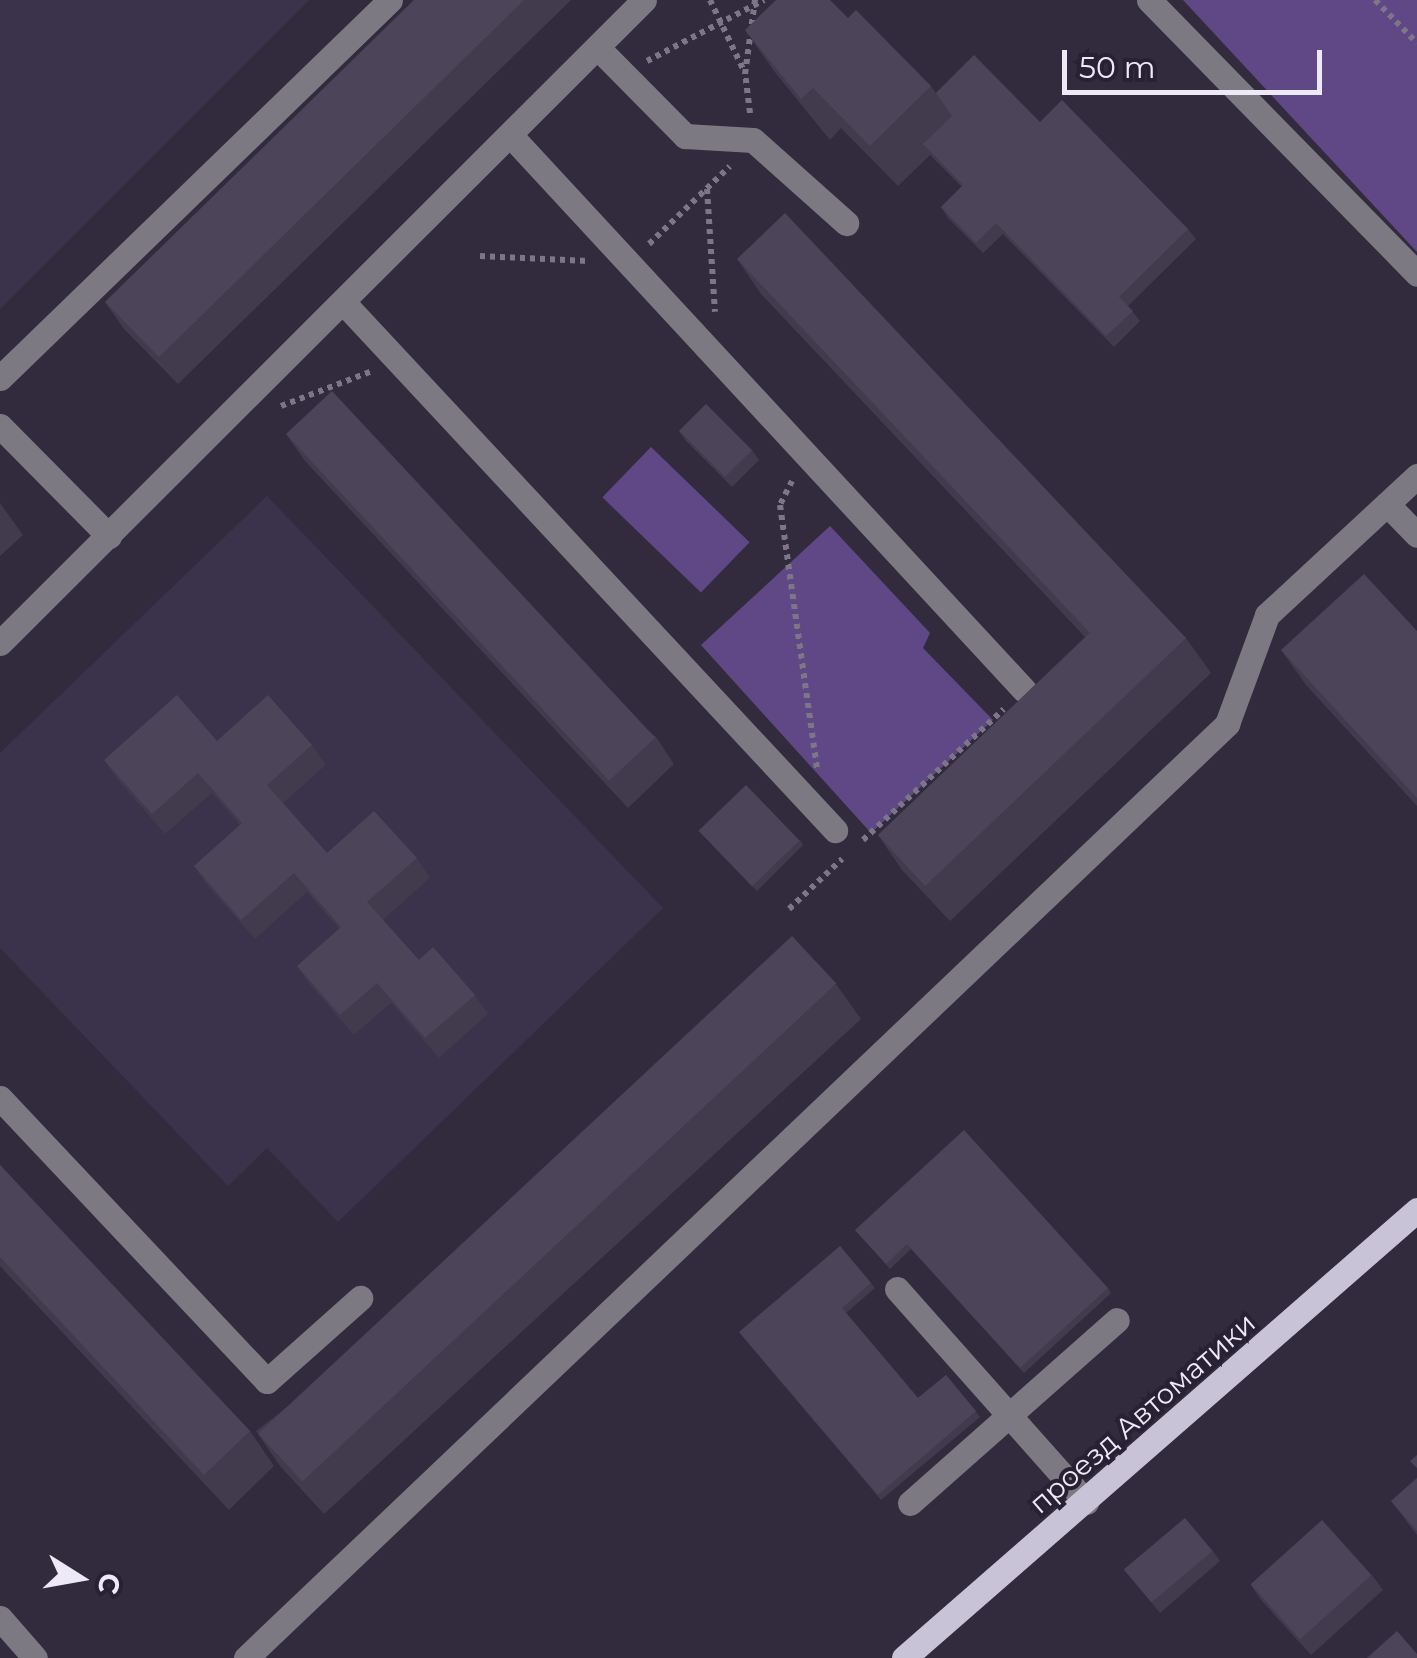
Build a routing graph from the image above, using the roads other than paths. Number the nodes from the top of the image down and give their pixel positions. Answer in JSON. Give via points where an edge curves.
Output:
{"nodes":[{"id":1,"x":390,"y":0,"type":"edge"},
{"id":2,"x":644,"y":0,"type":"edge"},
{"id":3,"x":1149,"y":0,"type":"edge"},
{"id":4,"x":598,"y":48,"type":"junction"},
{"id":5,"x":512,"y":137,"type":"junction"},
{"id":6,"x":846,"y":223,"type":"dead end"},
{"id":7,"x":1417,"y":274,"type":"edge"},
{"id":8,"x":343,"y":302,"type":"junction"},
{"id":9,"x":0,"y":378,"type":"edge"},
{"id":10,"x":0,"y":426,"type":"edge"},
{"id":11,"x":1417,"y":476,"type":"edge"},
{"id":12,"x":1388,"y":504,"type":"junction"},
{"id":13,"x":1417,"y":535,"type":"edge"},
{"id":14,"x":109,"y":536,"type":"junction"},
{"id":15,"x":0,"y":643,"type":"edge"},
{"id":16,"x":1024,"y":690,"type":"edge"},
{"id":17,"x":835,"y":830,"type":"road end"},
{"id":18,"x":0,"y":1098,"type":"edge"},
{"id":19,"x":1417,"y":1210,"type":"edge"},
{"id":20,"x":898,"y":1289,"type":"dead end"},
{"id":21,"x":360,"y":1298,"type":"dead end"},
{"id":22,"x":1117,"y":1320,"type":"dead end"},
{"id":23,"x":1009,"y":1416,"type":"junction"},
{"id":24,"x":1086,"y":1502,"type":"junction"},
{"id":25,"x":910,"y":1503,"type":"dead end"},
{"id":26,"x":0,"y":1618,"type":"edge"},
{"id":27,"x":35,"y":1658,"type":"edge"},
{"id":28,"x":246,"y":1658,"type":"edge"},
{"id":29,"x":904,"y":1658,"type":"edge"}],
"edges":[{"from":1,"to":9,"type":"street"},
{"from":2,"to":4,"type":"street"},
{"from":3,"to":7,"type":"street"},
{"from":4,"to":5,"type":"street"},
{"from":4,"to":6,"type":"street","via":[[686,136],[753,140]]},
{"from":5,"to":8,"type":"street"},
{"from":5,"to":16,"type":"street"},
{"from":8,"to":14,"type":"street"},
{"from":8,"to":17,"type":"street"},
{"from":10,"to":14,"type":"street"},
{"from":11,"to":12,"type":"street"},
{"from":12,"to":13,"type":"street"},
{"from":12,"to":28,"type":"street","via":[[1266,615],[1226,724]]},
{"from":14,"to":15,"type":"street"},
{"from":18,"to":21,"type":"street","via":[[267,1381]]},
{"from":19,"to":24,"type":"main road","name":"проезд Автоматики"},
{"from":20,"to":23,"type":"street"},
{"from":22,"to":23,"type":"street"},
{"from":23,"to":24,"type":"street"},
{"from":23,"to":25,"type":"street"},
{"from":24,"to":29,"type":"main road","name":"проезд Автоматики"},
{"from":26,"to":27,"type":"street"}]}
